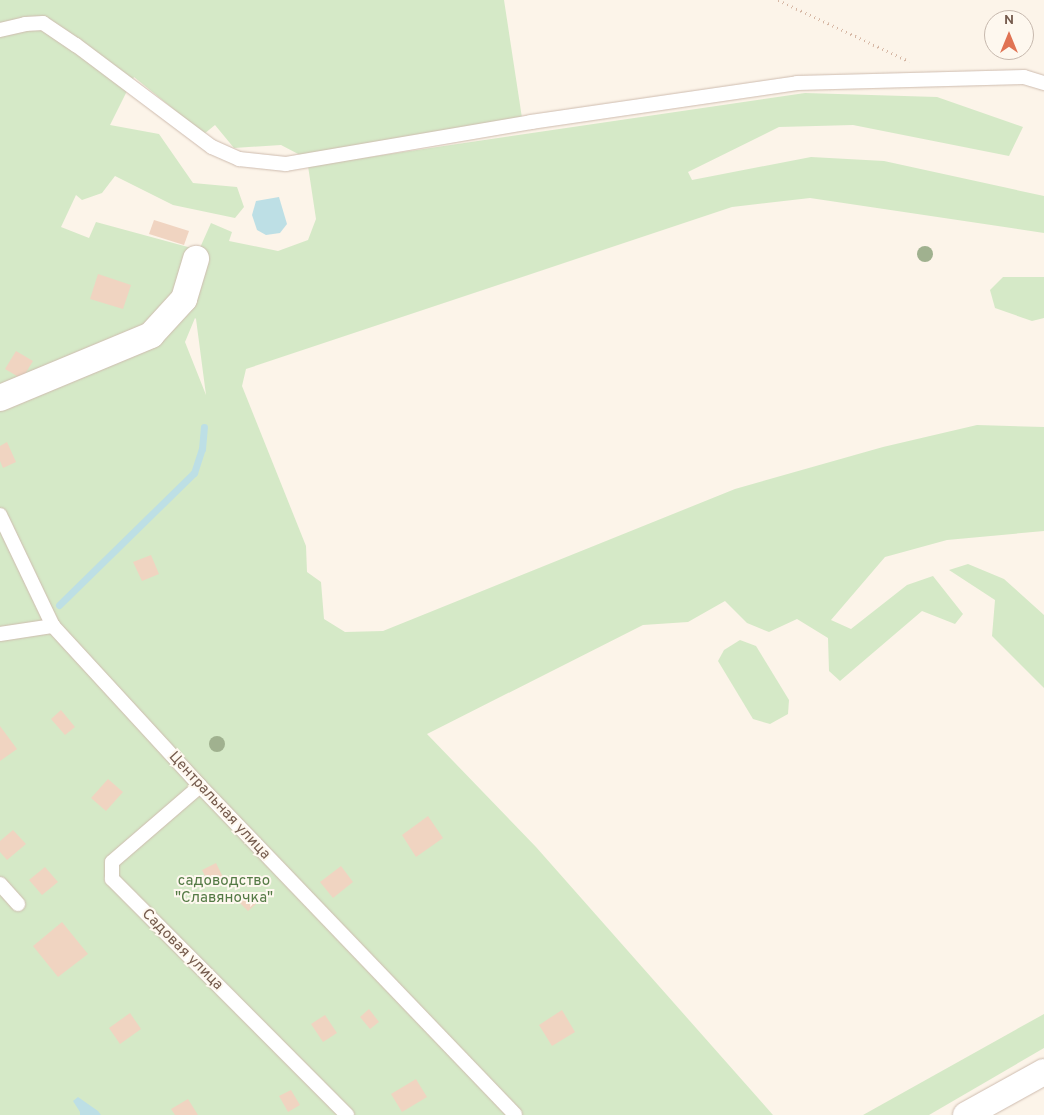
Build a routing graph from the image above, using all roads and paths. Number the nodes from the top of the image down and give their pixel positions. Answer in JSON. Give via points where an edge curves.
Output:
{"nodes":[{"id":1,"x":778,"y":0,"type":"edge"},
{"id":2,"x":0,"y":30,"type":"edge"},
{"id":3,"x":917,"y":64,"type":"dead end"},
{"id":4,"x":1044,"y":83,"type":"edge"},
{"id":5,"x":196,"y":259,"type":"dead end"},
{"id":6,"x":0,"y":398,"type":"edge"},
{"id":7,"x":0,"y":515,"type":"edge"},
{"id":8,"x":53,"y":626,"type":"junction"},
{"id":9,"x":0,"y":634,"type":"edge"},
{"id":10,"x":200,"y":786,"type":"junction"},
{"id":11,"x":0,"y":884,"type":"edge"},
{"id":12,"x":18,"y":904,"type":"dead end"},
{"id":13,"x":1044,"y":1072,"type":"edge"},
{"id":14,"x":347,"y":1115,"type":"edge"},
{"id":15,"x":515,"y":1115,"type":"edge"},
{"id":16,"x":966,"y":1115,"type":"edge"}],
"edges":[{"from":1,"to":3,"type":"path"},
{"from":2,"to":4,"type":"lane","via":[[43,23],[212,147],[239,160],[286,164],[531,122],[797,83],[1024,77]]},
{"from":5,"to":6,"type":"street","via":[[184,299],[151,334]]},
{"from":7,"to":8,"type":"lane","name":"Центральная улица"},
{"from":8,"to":9,"type":"lane"},
{"from":8,"to":10,"type":"lane","name":"Центральная улица"},
{"from":10,"to":14,"type":"lane","name":"Садовая улица","via":[[112,862],[112,879]]},
{"from":10,"to":15,"type":"lane","name":"Центральная улица"},
{"from":11,"to":12,"type":"lane"},
{"from":13,"to":16,"type":"street"}]}
